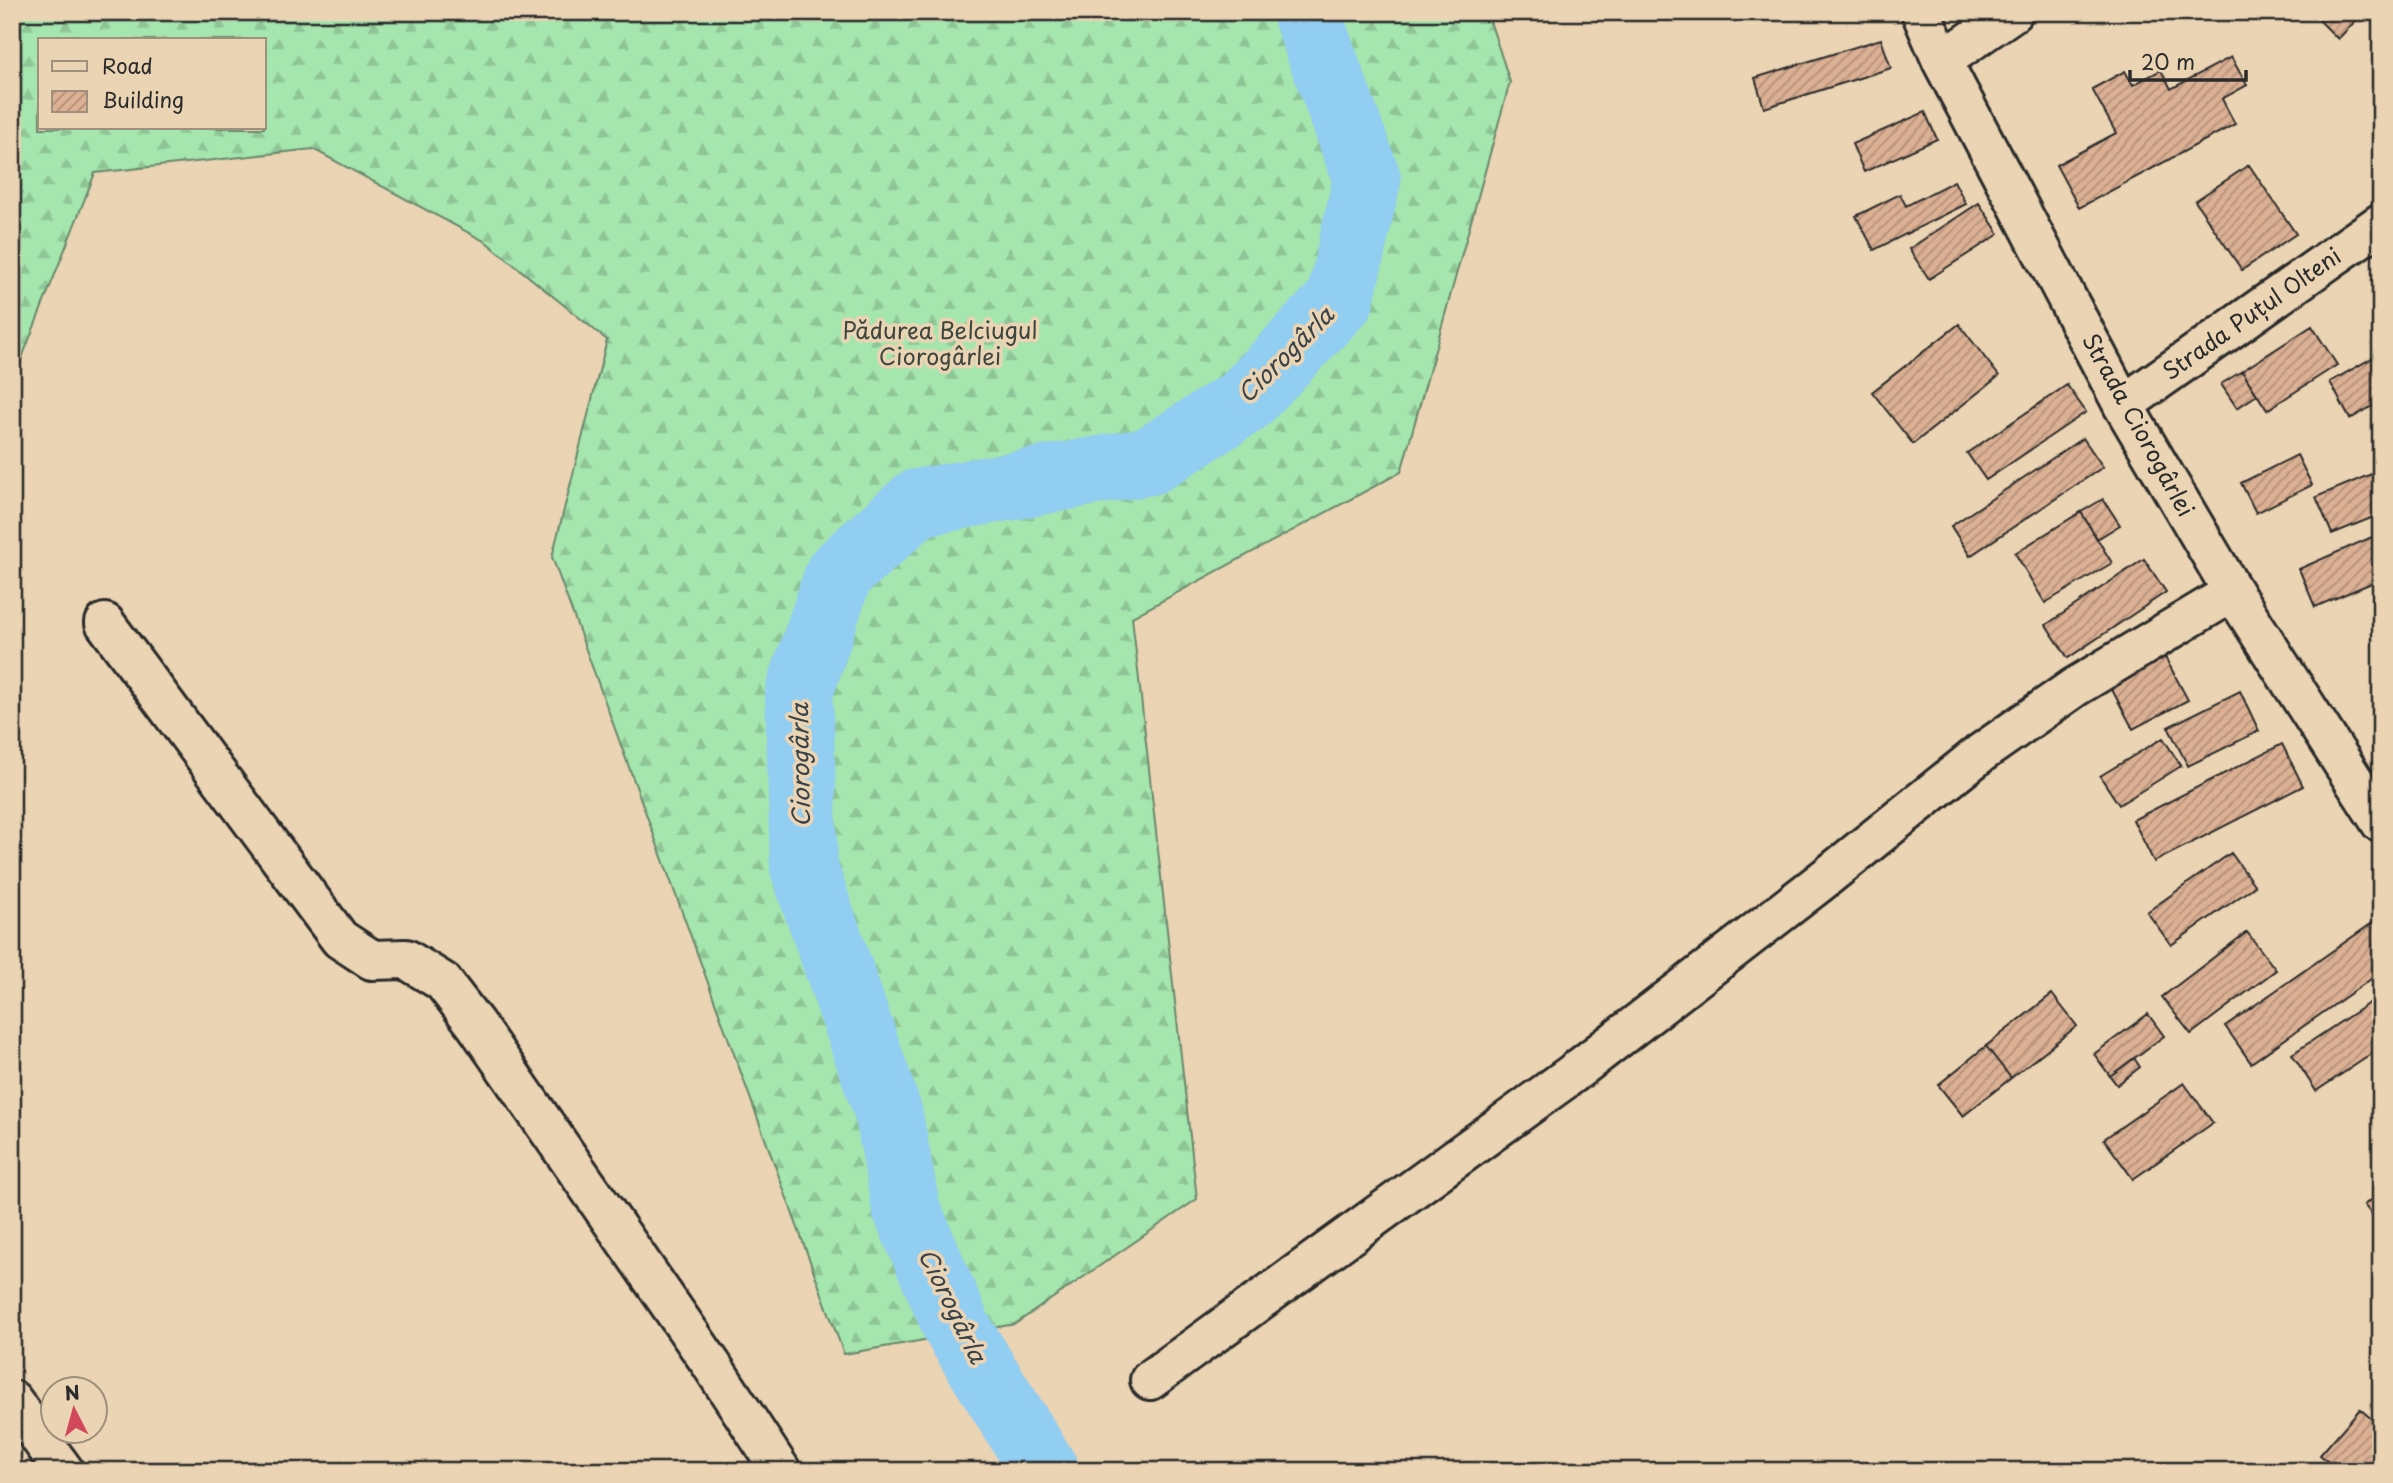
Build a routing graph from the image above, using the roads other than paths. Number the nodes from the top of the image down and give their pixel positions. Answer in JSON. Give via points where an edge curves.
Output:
{"nodes":[{"id":1,"x":1921,"y":12,"type":"edge"},
{"id":2,"x":2013,"y":12,"type":"edge"},
{"id":3,"x":1942,"y":61,"type":"junction"},
{"id":4,"x":2381,"y":223,"type":"edge"},
{"id":5,"x":2123,"y":405,"type":"junction"},
{"id":6,"x":2233,"y":592,"type":"junction"},
{"id":7,"x":105,"y":623,"type":"dead end"},
{"id":8,"x":2381,"y":824,"type":"edge"},
{"id":9,"x":1150,"y":1380,"type":"dead end"},
{"id":10,"x":12,"y":1400,"type":"edge"},
{"id":11,"x":64,"y":1471,"type":"edge"},
{"id":12,"x":781,"y":1471,"type":"edge"}],
"edges":[{"from":1,"to":3,"type":"street","name":"Strada Ciorogârlei"},
{"from":2,"to":3,"type":"street"},
{"from":3,"to":5,"type":"street","name":"Strada Ciorogârlei"},
{"from":4,"to":5,"type":"street","name":"Strada Puțul Olteni"},
{"from":5,"to":6,"type":"street","name":"Strada Ciorogârlei"},
{"from":6,"to":8,"type":"street","name":"Strada Ciorogârlei"},
{"from":6,"to":9,"type":"street","via":[[2075,687],[1991,746],[1572,1074]]},
{"from":7,"to":12,"type":"street","via":[[340,939],[372,960],[406,959],[443,982],[477,1025]]},
{"from":10,"to":11,"type":"street"}]}
